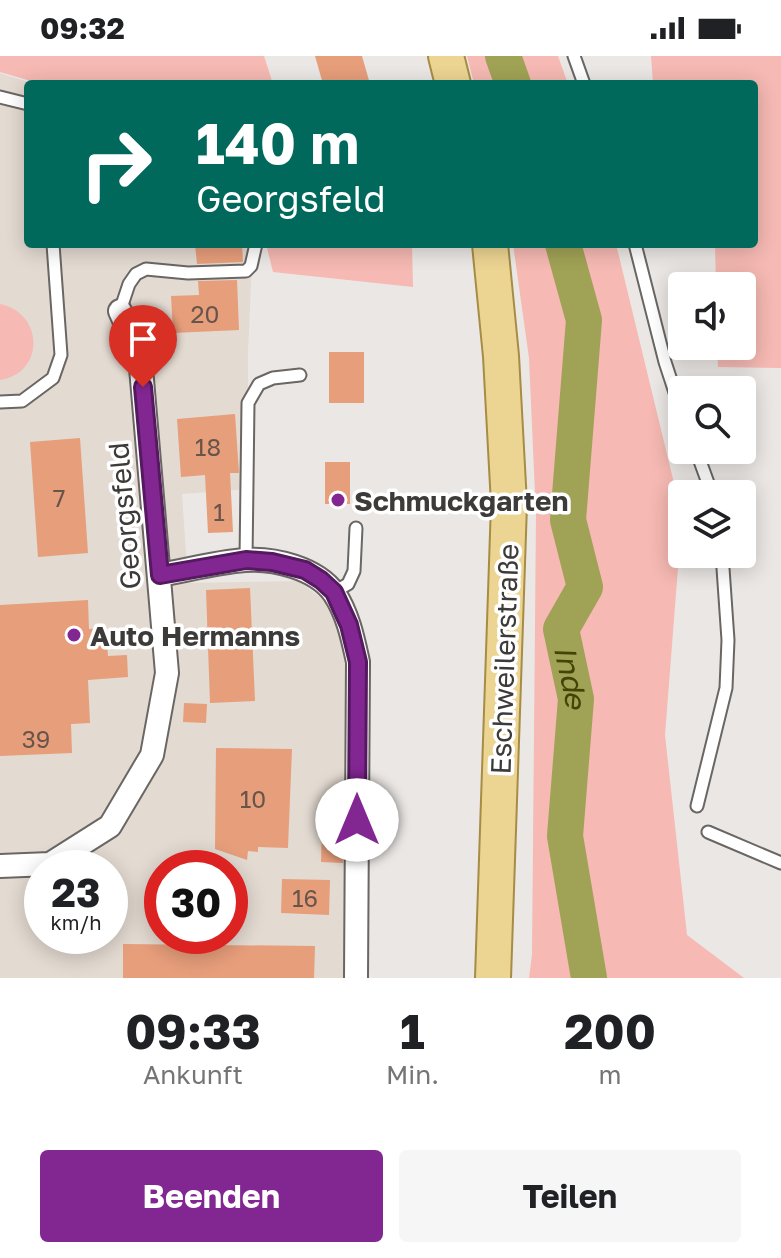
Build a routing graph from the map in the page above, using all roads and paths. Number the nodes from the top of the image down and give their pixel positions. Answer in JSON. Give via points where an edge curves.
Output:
{"nodes":[{"id":1,"x":446,"y":56,"type":"edge"},
{"id":2,"x":574,"y":56,"type":"edge"},
{"id":3,"x":452,"y":80,"type":"edge"},
{"id":4,"x":583,"y":80,"type":"edge"},
{"id":5,"x":0,"y":97,"type":"edge"},
{"id":6,"x":24,"y":103,"type":"edge"},
{"id":7,"x":53,"y":248,"type":"edge"},
{"id":8,"x":255,"y":248,"type":"edge"},
{"id":9,"x":490,"y":248,"type":"edge"},
{"id":10,"x":636,"y":248,"type":"edge"},
{"id":11,"x":120,"y":311,"type":"joint"},
{"id":12,"x":300,"y":375,"type":"dead end"},
{"id":13,"x":670,"y":376,"type":"edge"},
{"id":14,"x":0,"y":402,"type":"edge"},
{"id":15,"x":356,"y":528,"type":"dead end"},
{"id":16,"x":246,"y":560,"type":"junction"},
{"id":17,"x":723,"y":568,"type":"edge"},
{"id":18,"x":160,"y":575,"type":"junction"},
{"id":19,"x":334,"y":592,"type":"junction"},
{"id":20,"x":697,"y":806,"type":"dead end"},
{"id":21,"x":708,"y":832,"type":"dead end"},
{"id":22,"x":781,"y":863,"type":"edge"},
{"id":23,"x":0,"y":866,"type":"edge"},
{"id":24,"x":356,"y":978,"type":"edge"},
{"id":25,"x":493,"y":978,"type":"edge"}],
"edges":[{"from":1,"to":3,"type":"main road"},
{"from":2,"to":4,"type":"lane"},
{"from":5,"to":6,"type":"lane"},
{"from":7,"to":14,"type":"lane","via":[[61,355],[53,378],[22,401]]},
{"from":8,"to":11,"type":"lane","via":[[246,271],[146,269],[129,284]]},
{"from":9,"to":25,"type":"main road","name":"Eschweilerstraße","via":[[509,504]]},
{"from":10,"to":13,"type":"lane"},
{"from":11,"to":18,"type":"street","name":"Georgsfeld","via":[[140,356]]},
{"from":12,"to":16,"type":"lane","via":[[259,384],[248,403]]},
{"from":15,"to":19,"type":"lane","via":[[354,571],[348,584]]},
{"from":16,"to":18,"type":"street"},
{"from":16,"to":19,"type":"street","via":[[305,570]]},
{"from":17,"to":20,"type":"lane","via":[[726,688]]},
{"from":18,"to":23,"type":"street","name":"Georgsfeld","via":[[167,673],[152,755],[110,826],[50,864]]},
{"from":19,"to":24,"type":"street","via":[[358,662]]},
{"from":21,"to":22,"type":"lane"}]}
